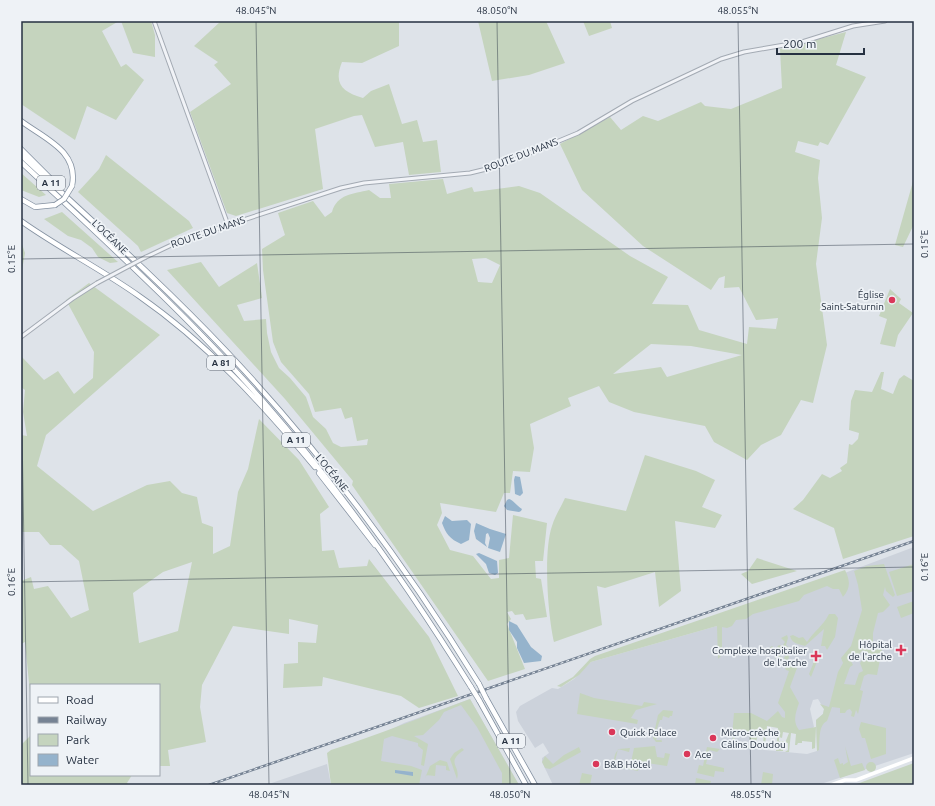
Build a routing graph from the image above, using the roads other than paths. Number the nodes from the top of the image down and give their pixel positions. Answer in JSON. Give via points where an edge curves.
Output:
{"nodes":[{"id":1,"x":154,"y":21,"type":"edge"},
{"id":2,"x":885,"y":21,"type":"edge"},
{"id":3,"x":21,"y":121,"type":"edge"},
{"id":4,"x":21,"y":149,"type":"edge"},
{"id":5,"x":21,"y":155,"type":"edge"},
{"id":6,"x":21,"y":162,"type":"edge"},
{"id":7,"x":21,"y":199,"type":"edge"},
{"id":8,"x":82,"y":210,"type":"junction"},
{"id":9,"x":21,"y":221,"type":"edge"},
{"id":10,"x":228,"y":225,"type":"junction"},
{"id":11,"x":21,"y":337,"type":"edge"},
{"id":12,"x":380,"y":550,"type":"junction"},
{"id":13,"x":914,"y":758,"type":"edge"},
{"id":14,"x":526,"y":785,"type":"edge"},
{"id":15,"x":535,"y":785,"type":"edge"},
{"id":16,"x":831,"y":785,"type":"edge"}],
"edges":[{"from":1,"to":10,"type":"street"},
{"from":2,"to":10,"type":"street","name":"ROUTE DU MANS","via":[[853,26],[802,42],[744,52],[721,59],[632,101],[578,132],[499,166],[464,174],[354,185]]},
{"from":3,"to":7,"type":"highway","bridge":true,"via":[[68,157],[74,173],[72,186],[64,199],[55,205],[36,207]]},
{"from":4,"to":8,"type":"highway"},
{"from":5,"to":8,"type":"highway","name":"L’OCÉANE","number":"A 11"},
{"from":6,"to":12,"type":"highway","name":"L’OCÉANE","number":"A 11","via":[[142,276],[222,356],[319,468]]},
{"from":8,"to":15,"type":"highway","name":"L’OCÉANE","number":"A 11","bridge":true,"via":[[204,328],[310,446],[405,571],[479,684]]},
{"from":9,"to":12,"type":"highway","number":"A 81","via":[[139,296],[194,338],[240,382],[280,427]]},
{"from":10,"to":11,"type":"street","name":"ROUTE DU MANS","bridge":true,"via":[[182,240],[97,283],[72,298]]},
{"from":12,"to":14,"type":"highway","name":"L’OCÉANE","number":"A 11","bridge":true,"via":[[471,687]]},
{"from":13,"to":16,"type":"main road","via":[[856,780],[845,780]]}]}
